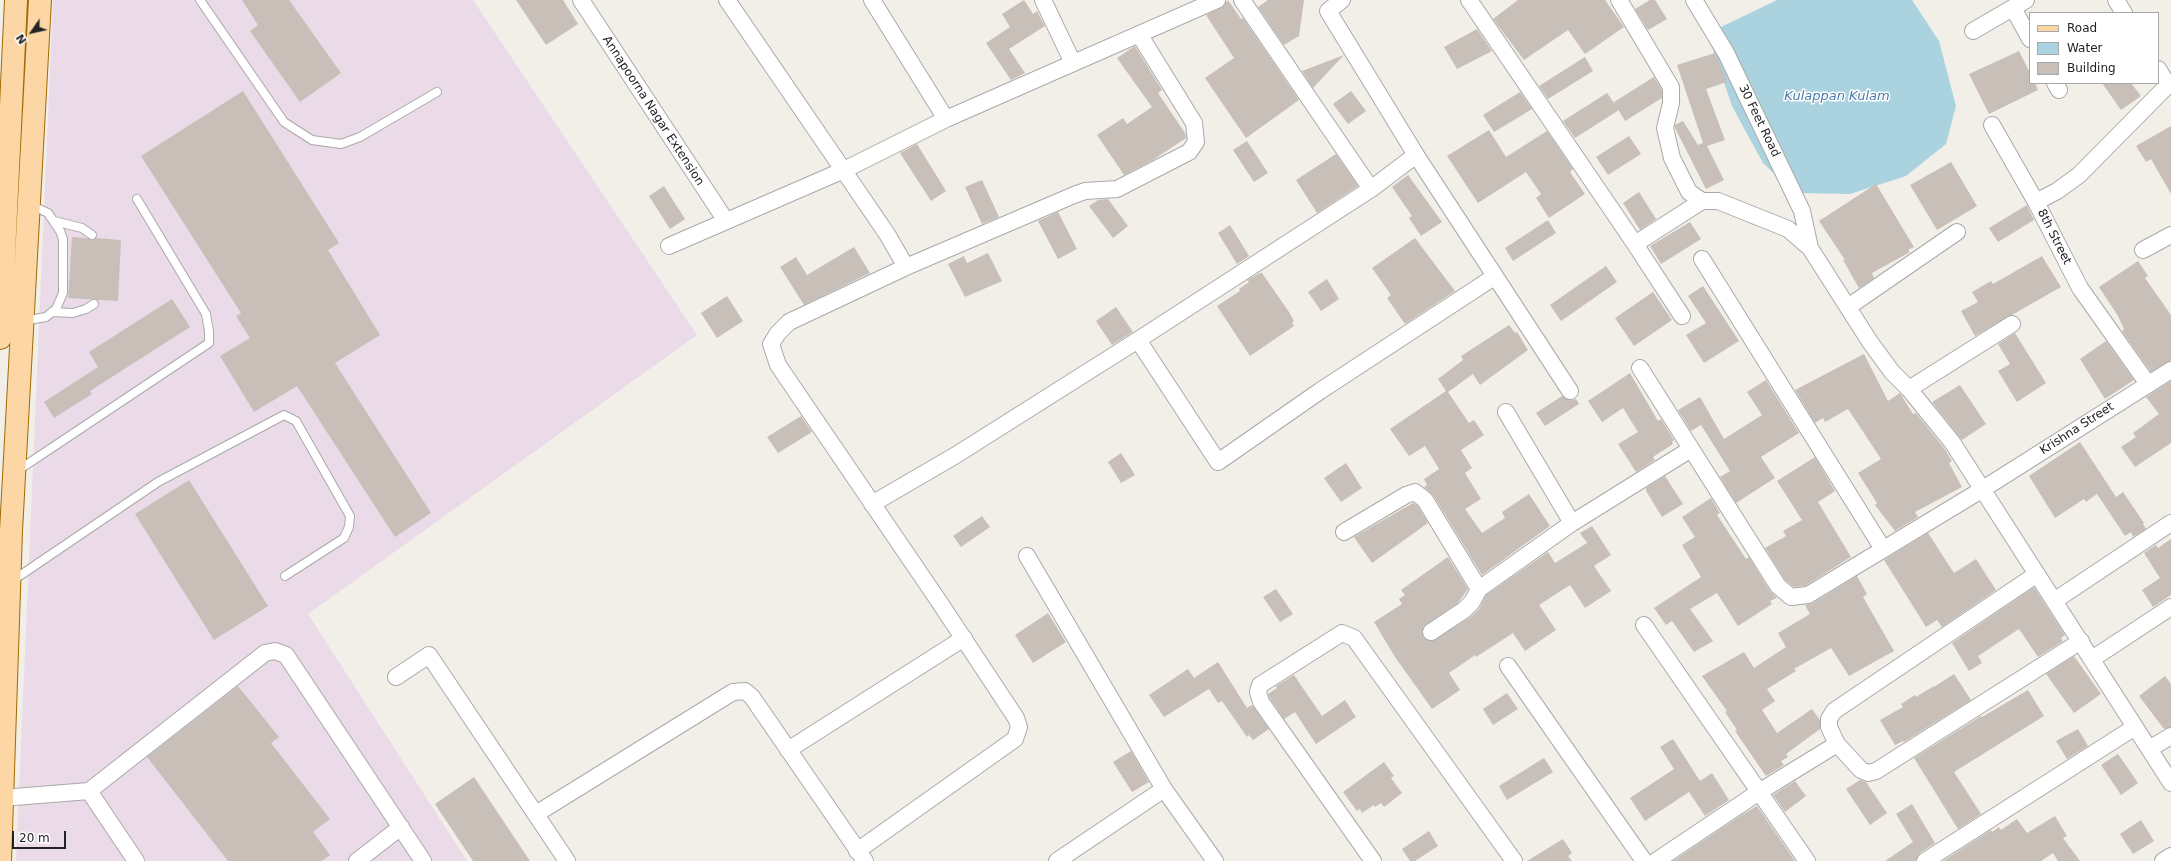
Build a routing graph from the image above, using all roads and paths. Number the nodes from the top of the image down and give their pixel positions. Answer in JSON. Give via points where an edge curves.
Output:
{"nodes":[{"id":1,"x":16,"y":0,"type":"edge"},
{"id":2,"x":40,"y":0,"type":"edge"},
{"id":3,"x":200,"y":0,"type":"edge"},
{"id":4,"x":581,"y":0,"type":"edge"},
{"id":5,"x":727,"y":0,"type":"edge"},
{"id":6,"x":872,"y":0,"type":"edge"},
{"id":7,"x":1043,"y":0,"type":"edge"},
{"id":8,"x":1217,"y":0,"type":"edge"},
{"id":9,"x":1242,"y":0,"type":"edge"},
{"id":10,"x":1342,"y":0,"type":"edge"},
{"id":11,"x":1469,"y":0,"type":"edge"},
{"id":12,"x":1619,"y":0,"type":"edge"},
{"id":13,"x":1694,"y":0,"type":"edge"},
{"id":14,"x":2116,"y":0,"type":"edge"},
{"id":15,"x":2019,"y":4,"type":"edge"},
{"id":16,"x":2123,"y":12,"type":"edge"},
{"id":17,"x":1973,"y":30,"type":"dead end"},
{"id":18,"x":1139,"y":34,"type":"junction"},
{"id":19,"x":2029,"y":36,"type":"edge"},
{"id":20,"x":1074,"y":63,"type":"junction"},
{"id":21,"x":2159,"y":70,"type":"edge"},
{"id":22,"x":2169,"y":83,"type":"edge"},
{"id":23,"x":436,"y":92,"type":"dead end"},
{"id":24,"x":946,"y":119,"type":"junction"},
{"id":25,"x":1992,"y":125,"type":"dead end"},
{"id":26,"x":1416,"y":155,"type":"junction"},
{"id":27,"x":844,"y":170,"type":"junction"},
{"id":28,"x":1371,"y":189,"type":"junction"},
{"id":29,"x":137,"y":198,"type":"dead end"},
{"id":30,"x":1702,"y":201,"type":"junction"},
{"id":31,"x":2036,"y":202,"type":"junction"},
{"id":32,"x":30,"y":205,"type":"junction"},
{"id":33,"x":54,"y":221,"type":"junction"},
{"id":34,"x":726,"y":221,"type":"junction"},
{"id":35,"x":1957,"y":232,"type":"dead end"},
{"id":36,"x":92,"y":235,"type":"dead end"},
{"id":37,"x":2171,"y":235,"type":"edge"},
{"id":38,"x":1635,"y":244,"type":"junction"},
{"id":39,"x":669,"y":246,"type":"dead end"},
{"id":40,"x":1810,"y":248,"type":"junction"},
{"id":41,"x":2143,"y":250,"type":"dead end"},
{"id":42,"x":1702,"y":259,"type":"dead end"},
{"id":43,"x":906,"y":267,"type":"junction"},
{"id":44,"x":1494,"y":277,"type":"junction"},
{"id":45,"x":1,"y":303,"type":"edge"},
{"id":46,"x":94,"y":304,"type":"dead end"},
{"id":47,"x":1848,"y":307,"type":"junction"},
{"id":48,"x":52,"y":312,"type":"junction"},
{"id":49,"x":1682,"y":316,"type":"dead end"},
{"id":50,"x":23,"y":321,"type":"junction"},
{"id":51,"x":2012,"y":324,"type":"dead end"},
{"id":52,"x":0,"y":338,"type":"edge"},
{"id":53,"x":1138,"y":340,"type":"junction"},
{"id":54,"x":1640,"y":368,"type":"dead end"},
{"id":55,"x":2171,"y":370,"type":"edge"},
{"id":56,"x":2148,"y":384,"type":"junction"},
{"id":57,"x":1909,"y":389,"type":"junction"},
{"id":58,"x":1570,"y":391,"type":"dead end"},
{"id":59,"x":1506,"y":412,"type":"dead end"},
{"id":60,"x":1690,"y":449,"type":"junction"},
{"id":61,"x":15,"y":473,"type":"junction"},
{"id":62,"x":1983,"y":489,"type":"junction"},
{"id":63,"x":872,"y":504,"type":"junction"},
{"id":64,"x":1572,"y":523,"type":"junction"},
{"id":65,"x":2171,"y":523,"type":"edge"},
{"id":66,"x":1344,"y":532,"type":"dead end"},
{"id":67,"x":1883,"y":549,"type":"junction"},
{"id":68,"x":1026,"y":556,"type":"dead end"},
{"id":69,"x":2037,"y":574,"type":"junction"},
{"id":70,"x":286,"y":576,"type":"dead end"},
{"id":71,"x":10,"y":582,"type":"junction"},
{"id":72,"x":1479,"y":589,"type":"junction"},
{"id":73,"x":2054,"y":601,"type":"junction"},
{"id":74,"x":2171,"y":607,"type":"edge"},
{"id":75,"x":1644,"y":625,"type":"dead end"},
{"id":76,"x":1431,"y":632,"type":"dead end"},
{"id":77,"x":964,"y":638,"type":"junction"},
{"id":78,"x":2081,"y":641,"type":"junction"},
{"id":79,"x":2092,"y":659,"type":"junction"},
{"id":80,"x":1508,"y":666,"type":"dead end"},
{"id":81,"x":396,"y":677,"type":"dead end"},
{"id":82,"x":2135,"y":727,"type":"junction"},
{"id":83,"x":2171,"y":736,"type":"edge"},
{"id":84,"x":1837,"y":744,"type":"junction"},
{"id":85,"x":2149,"y":749,"type":"junction"},
{"id":86,"x":788,"y":750,"type":"junction"},
{"id":87,"x":2171,"y":783,"type":"edge"},
{"id":88,"x":1164,"y":789,"type":"junction"},
{"id":89,"x":89,"y":791,"type":"junction"},
{"id":90,"x":1759,"y":792,"type":"junction"},
{"id":91,"x":2,"y":798,"type":"junction"},
{"id":92,"x":536,"y":814,"type":"junction"},
{"id":93,"x":401,"y":827,"type":"junction"},
{"id":94,"x":861,"y":856,"type":"edge"},
{"id":95,"x":2171,"y":856,"type":"edge"},
{"id":96,"x":0,"y":861,"type":"edge"},
{"id":97,"x":136,"y":861,"type":"edge"},
{"id":98,"x":357,"y":861,"type":"edge"},
{"id":99,"x":423,"y":861,"type":"edge"},
{"id":100,"x":567,"y":861,"type":"edge"},
{"id":101,"x":1057,"y":861,"type":"edge"},
{"id":102,"x":1215,"y":861,"type":"edge"},
{"id":103,"x":1373,"y":861,"type":"edge"},
{"id":104,"x":1514,"y":861,"type":"edge"},
{"id":105,"x":1644,"y":861,"type":"edge"},
{"id":106,"x":1656,"y":861,"type":"edge"},
{"id":107,"x":1808,"y":861,"type":"edge"},
{"id":108,"x":1925,"y":861,"type":"edge"},
{"id":109,"x":2163,"y":861,"type":"edge"}],
"edges":[{"from":1,"to":45,"type":"main road"},
{"from":2,"to":32,"type":"main road"},
{"from":3,"to":23,"type":"lane","via":[[284,122],[312,140],[341,144],[360,137]]},
{"from":4,"to":34,"type":"street","name":"Annapoorna Nagar Extension"},
{"from":5,"to":27,"type":"street"},
{"from":6,"to":24,"type":"street"},
{"from":7,"to":20,"type":"street"},
{"from":8,"to":18,"type":"street"},
{"from":9,"to":28,"type":"street"},
{"from":10,"to":26,"type":"street","via":[[1328,11]]},
{"from":11,"to":38,"type":"street"},
{"from":12,"to":30,"type":"street","via":[[1671,87],[1671,103],[1665,128],[1672,158],[1689,192]]},
{"from":13,"to":40,"type":"street","name":"30 Feet Road","via":[[1726,53],[1802,211]]},
{"from":14,"to":16,"type":"street"},
{"from":15,"to":17,"type":"street"},
{"from":15,"to":19,"type":"street"},
{"from":18,"to":20,"type":"street"},
{"from":18,"to":43,"type":"street","via":[[1194,123],[1196,142],[1189,152],[1117,189],[1085,191],[1074,195]]},
{"from":20,"to":24,"type":"street"},
{"from":21,"to":22,"type":"street"},
{"from":22,"to":31,"type":"street","name":"8th Street","via":[[2079,175]]},
{"from":24,"to":27,"type":"street"},
{"from":25,"to":31,"type":"street"},
{"from":26,"to":28,"type":"street"},
{"from":26,"to":44,"type":"street"},
{"from":27,"to":34,"type":"street"},
{"from":27,"to":43,"type":"street"},
{"from":28,"to":53,"type":"street"},
{"from":29,"to":61,"type":"lane","via":[[206,314],[209,343]]},
{"from":30,"to":38,"type":"street"},
{"from":30,"to":40,"type":"street","via":[[1718,201],[1788,229]]},
{"from":31,"to":56,"type":"street","name":"8th Street","via":[[2080,288]]},
{"from":32,"to":33,"type":"lane","via":[[48,213]]},
{"from":32,"to":50,"type":"main road"},
{"from":33,"to":36,"type":"lane","via":[[82,228]]},
{"from":33,"to":48,"type":"lane","via":[[63,239],[63,293]]},
{"from":34,"to":39,"type":"street"},
{"from":35,"to":47,"type":"street"},
{"from":37,"to":41,"type":"street"},
{"from":38,"to":49,"type":"street"},
{"from":40,"to":47,"type":"street"},
{"from":42,"to":67,"type":"street"},
{"from":43,"to":63,"type":"street","via":[[790,322],[771,344],[778,365]]},
{"from":44,"to":53,"type":"street","via":[[1320,391],[1218,462]]},
{"from":44,"to":58,"type":"street"},
{"from":45,"to":52,"type":"main road"},
{"from":46,"to":48,"type":"lane","via":[[73,313]]},
{"from":47,"to":57,"type":"street","via":[[1892,372]]},
{"from":48,"to":50,"type":"lane","via":[[46,317]]},
{"from":50,"to":61,"type":"main road"},
{"from":51,"to":57,"type":"street"},
{"from":53,"to":63,"type":"street","via":[[956,455]]},
{"from":54,"to":60,"type":"street"},
{"from":55,"to":56,"type":"street","name":"Krishna Street"},
{"from":56,"to":62,"type":"street","name":"Krishna Street"},
{"from":57,"to":62,"type":"street","via":[[1952,442]]},
{"from":59,"to":64,"type":"street"},
{"from":60,"to":64,"type":"street"},
{"from":60,"to":67,"type":"street","name":"Krishna Street","via":[[1778,586],[1791,598],[1808,595]]},
{"from":61,"to":71,"type":"main road"},
{"from":62,"to":67,"type":"street","name":"Krishna Street"},
{"from":62,"to":69,"type":"street"},
{"from":63,"to":77,"type":"street"},
{"from":64,"to":72,"type":"street"},
{"from":65,"to":73,"type":"street"},
{"from":66,"to":72,"type":"street","via":[[1415,492],[1425,500]]},
{"from":68,"to":88,"type":"street"},
{"from":69,"to":73,"type":"street"},
{"from":69,"to":84,"type":"street","via":[[1834,712],[1829,719],[1829,727]]},
{"from":70,"to":71,"type":"lane","via":[[344,538],[350,516],[296,421],[284,415],[158,482]]},
{"from":71,"to":91,"type":"main road"},
{"from":72,"to":76,"type":"street","via":[[1464,610]]},
{"from":73,"to":78,"type":"street"},
{"from":74,"to":79,"type":"street"},
{"from":75,"to":90,"type":"street"},
{"from":77,"to":86,"type":"street"},
{"from":77,"to":94,"type":"street","via":[[1016,718],[1019,727],[1015,739]]},
{"from":78,"to":79,"type":"street"},
{"from":78,"to":84,"type":"street","via":[[1876,771],[1868,773],[1861,770]]},
{"from":79,"to":82,"type":"street"},
{"from":80,"to":105,"type":"street"},
{"from":81,"to":92,"type":"street","via":[[429,655]]},
{"from":82,"to":85,"type":"street"},
{"from":82,"to":108,"type":"street"},
{"from":83,"to":85,"type":"street"},
{"from":84,"to":90,"type":"street"},
{"from":85,"to":87,"type":"street"},
{"from":86,"to":92,"type":"street","via":[[752,697],[745,691],[733,692]]},
{"from":86,"to":94,"type":"street"},
{"from":88,"to":101,"type":"street"},
{"from":88,"to":102,"type":"street"},
{"from":89,"to":91,"type":"street"},
{"from":89,"to":93,"type":"street","via":[[265,653],[275,651],[286,656]]},
{"from":89,"to":97,"type":"street"},
{"from":90,"to":106,"type":"street"},
{"from":90,"to":107,"type":"street"},
{"from":91,"to":96,"type":"main road"},
{"from":92,"to":100,"type":"street"},
{"from":93,"to":98,"type":"street"},
{"from":93,"to":99,"type":"street"},
{"from":95,"to":109,"type":"street"},
{"from":103,"to":104,"type":"street","via":[[1261,702],[1258,692],[1260,685],[1342,633],[1354,638]]}]}
